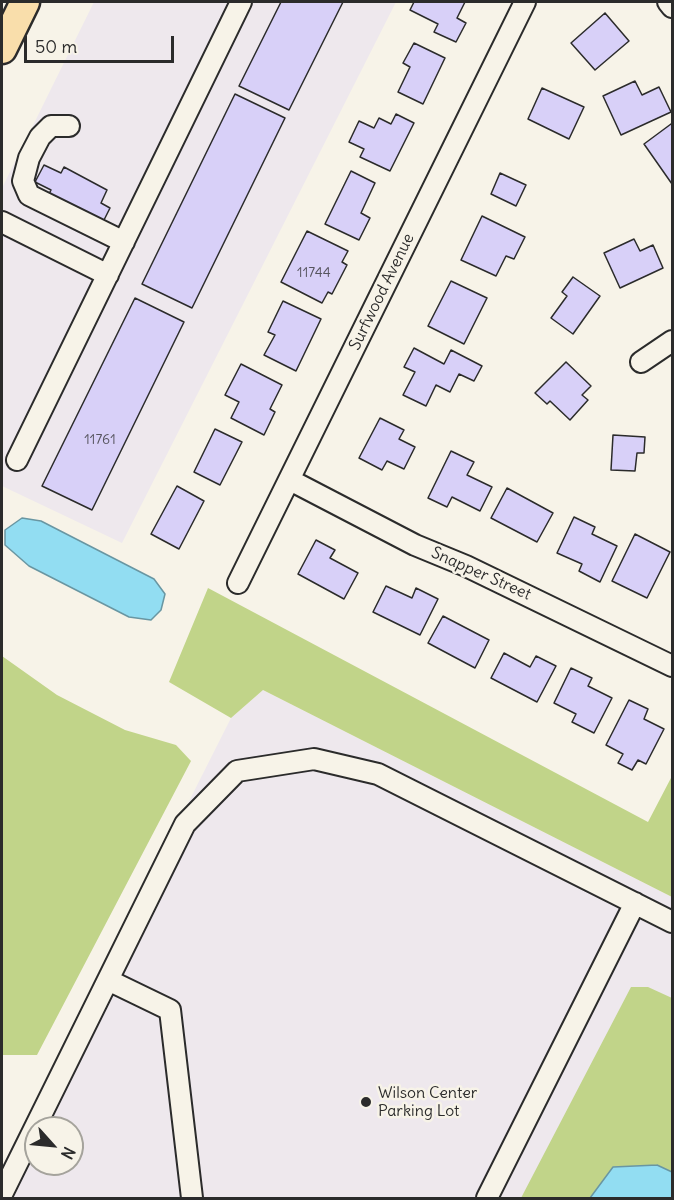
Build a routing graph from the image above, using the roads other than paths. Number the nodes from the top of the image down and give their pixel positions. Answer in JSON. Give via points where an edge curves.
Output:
{"nodes":[{"id":1,"x":25,"y":2,"type":"edge"},
{"id":2,"x":241,"y":2,"type":"edge"},
{"id":3,"x":525,"y":2,"type":"edge"},
{"id":4,"x":668,"y":2,"type":"edge"},
{"id":5,"x":672,"y":7,"type":"edge"},
{"id":6,"x":2,"y":49,"type":"edge"},
{"id":7,"x":69,"y":126,"type":"dead end"},
{"id":8,"x":2,"y":222,"type":"edge"},
{"id":9,"x":124,"y":242,"type":"junction"},
{"id":10,"x":108,"y":275,"type":"junction"},
{"id":11,"x":672,"y":341,"type":"edge"},
{"id":12,"x":641,"y":362,"type":"dead end"},
{"id":13,"x":17,"y":460,"type":"dead end"},
{"id":14,"x":290,"y":480,"type":"junction"},
{"id":15,"x":238,"y":583,"type":"dead end"},
{"id":16,"x":672,"y":666,"type":"edge"},
{"id":17,"x":635,"y":903,"type":"junction"},
{"id":18,"x":672,"y":922,"type":"edge"},
{"id":19,"x":108,"y":980,"type":"junction"},
{"id":20,"x":2,"y":1194,"type":"edge"},
{"id":21,"x":192,"y":1198,"type":"edge"},
{"id":22,"x":487,"y":1198,"type":"edge"}],
"edges":[{"from":1,"to":6,"type":"highway"},
{"from":2,"to":9,"type":"street"},
{"from":3,"to":14,"type":"street","name":"Surfwood Avenue"},
{"from":4,"to":5,"type":"street"},
{"from":7,"to":9,"type":"street","via":[[51,126],[40,136],[29,158],[23,181],[26,188],[45,204]]},
{"from":8,"to":10,"type":"street"},
{"from":9,"to":10,"type":"street"},
{"from":10,"to":13,"type":"street"},
{"from":11,"to":12,"type":"street"},
{"from":14,"to":15,"type":"street","name":"Surfwood Avenue"},
{"from":14,"to":16,"type":"street","name":"Snapper Street","via":[[415,545]]},
{"from":17,"to":18,"type":"street"},
{"from":17,"to":19,"type":"street","via":[[378,774],[314,759],[237,771],[185,824]]},
{"from":17,"to":22,"type":"street"},
{"from":19,"to":20,"type":"street"},
{"from":19,"to":21,"type":"street","via":[[171,1010]]}]}
